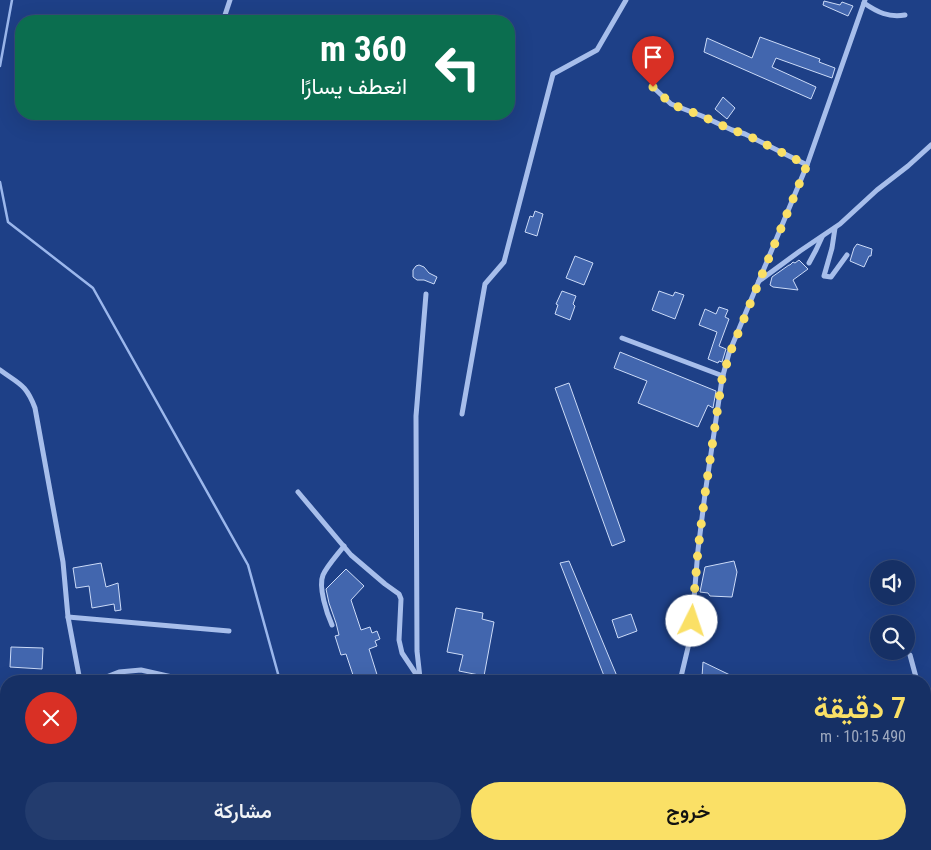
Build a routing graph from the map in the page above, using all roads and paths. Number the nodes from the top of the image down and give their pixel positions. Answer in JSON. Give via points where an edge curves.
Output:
{"nodes":[{"id":1,"x":230,"y":0,"type":"edge"},
{"id":2,"x":626,"y":0,"type":"edge"},
{"id":3,"x":865,"y":1,"type":"edge"},
{"id":4,"x":225,"y":15,"type":"edge"},
{"id":5,"x":905,"y":15,"type":"dead end"},
{"id":6,"x":653,"y":87,"type":"dead end"},
{"id":7,"x":931,"y":145,"type":"edge"},
{"id":8,"x":807,"y":165,"type":"junction"},
{"id":9,"x":834,"y":228,"type":"junction"},
{"id":10,"x":822,"y":236,"type":"junction"},
{"id":11,"x":847,"y":255,"type":"dead end"},
{"id":12,"x":809,"y":263,"type":"dead end"},
{"id":13,"x":758,"y":282,"type":"junction"},
{"id":14,"x":426,"y":294,"type":"dead end"},
{"id":15,"x":622,"y":338,"type":"dead end"},
{"id":16,"x":0,"y":370,"type":"edge"},
{"id":17,"x":723,"y":376,"type":"junction"},
{"id":18,"x":462,"y":414,"type":"dead end"},
{"id":19,"x":298,"y":492,"type":"dead end"},
{"id":20,"x":344,"y":546,"type":"junction"},
{"id":21,"x":68,"y":617,"type":"junction"},
{"id":22,"x":332,"y":626,"type":"dead end"},
{"id":23,"x":230,"y":631,"type":"dead end"},
{"id":24,"x":911,"y":660,"type":"edge"},
{"id":25,"x":79,"y":675,"type":"edge"},
{"id":26,"x":111,"y":675,"type":"edge"},
{"id":27,"x":163,"y":675,"type":"edge"},
{"id":28,"x":417,"y":675,"type":"edge"},
{"id":29,"x":420,"y":675,"type":"edge"},
{"id":30,"x":681,"y":675,"type":"edge"},
{"id":31,"x":915,"y":675,"type":"edge"}],
"edges":[{"from":1,"to":4,"type":"street"},
{"from":2,"to":18,"type":"street","via":[[597,50],[553,74],[504,262],[485,284]]},
{"from":3,"to":5,"type":"street","via":[[879,12],[896,17]]},
{"from":3,"to":8,"type":"street"},
{"from":6,"to":8,"type":"street","via":[[671,104],[745,134]]},
{"from":7,"to":9,"type":"street"},
{"from":8,"to":13,"type":"street"},
{"from":9,"to":10,"type":"street"},
{"from":9,"to":11,"type":"street","via":[[824,276],[832,277]]},
{"from":10,"to":12,"type":"street"},
{"from":10,"to":13,"type":"street"},
{"from":13,"to":17,"type":"street"},
{"from":14,"to":29,"type":"street","via":[[416,416]]},
{"from":15,"to":17,"type":"street"},
{"from":16,"to":21,"type":"street","via":[[24,386],[36,408],[63,562]]},
{"from":17,"to":30,"type":"street","via":[[698,550],[691,635]]},
{"from":19,"to":20,"type":"street"},
{"from":20,"to":22,"type":"street","via":[[323,576],[325,609]]},
{"from":20,"to":28,"type":"street","via":[[399,594],[400,647]]},
{"from":21,"to":23,"type":"street"},
{"from":21,"to":25,"type":"street"},
{"from":24,"to":31,"type":"street"},
{"from":26,"to":27,"type":"street","via":[[141,670]]}]}
